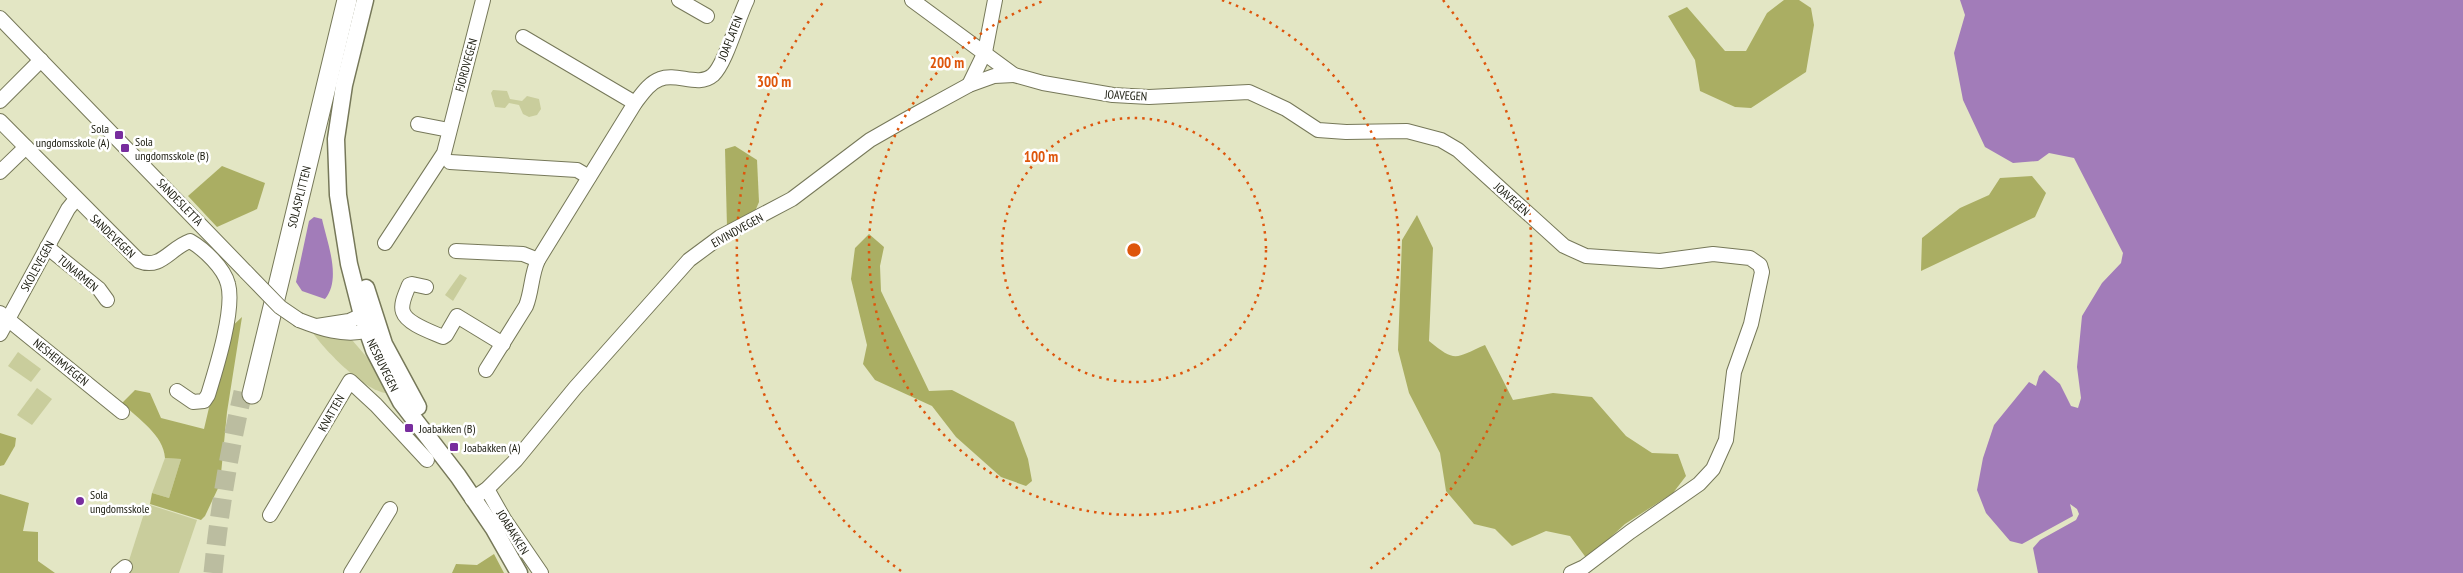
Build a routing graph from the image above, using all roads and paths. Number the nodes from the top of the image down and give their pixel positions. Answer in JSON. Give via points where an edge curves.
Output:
{"nodes":[{"id":1,"x":336,"y":0,"type":"edge"},
{"id":2,"x":348,"y":0,"type":"edge"},
{"id":3,"x":365,"y":0,"type":"edge"},
{"id":4,"x":483,"y":0,"type":"edge"},
{"id":5,"x":679,"y":0,"type":"edge"},
{"id":6,"x":747,"y":0,"type":"edge"},
{"id":7,"x":912,"y":0,"type":"edge"},
{"id":8,"x":995,"y":0,"type":"edge"},
{"id":9,"x":707,"y":16,"type":"dead end"},
{"id":10,"x":0,"y":18,"type":"edge"},
{"id":11,"x":523,"y":38,"type":"dead end"},
{"id":12,"x":985,"y":52,"type":"junction"},
{"id":13,"x":44,"y":64,"type":"junction"},
{"id":14,"x":1014,"y":75,"type":"junction"},
{"id":15,"x":969,"y":85,"type":"junction"},
{"id":16,"x":0,"y":101,"type":"edge"},
{"id":17,"x":635,"y":103,"type":"junction"},
{"id":18,"x":0,"y":121,"type":"edge"},
{"id":19,"x":418,"y":124,"type":"dead end"},
{"id":20,"x":449,"y":130,"type":"junction"},
{"id":21,"x":26,"y":147,"type":"junction"},
{"id":22,"x":450,"y":162,"type":"dead end"},
{"id":23,"x":0,"y":172,"type":"edge"},
{"id":24,"x":589,"y":177,"type":"junction"},
{"id":25,"x":76,"y":199,"type":"junction"},
{"id":26,"x":385,"y":243,"type":"dead end"},
{"id":27,"x":47,"y":247,"type":"junction"},
{"id":28,"x":456,"y":251,"type":"dead end"},
{"id":29,"x":538,"y":260,"type":"junction"},
{"id":30,"x":426,"y":287,"type":"dead end"},
{"id":31,"x":107,"y":300,"type":"dead end"},
{"id":32,"x":4,"y":316,"type":"edge"},
{"id":33,"x":368,"y":322,"type":"junction"},
{"id":34,"x":0,"y":334,"type":"edge"},
{"id":35,"x":502,"y":344,"type":"junction"},
{"id":36,"x":486,"y":370,"type":"dead end"},
{"id":37,"x":178,"y":391,"type":"dead end"},
{"id":38,"x":122,"y":412,"type":"dead end"},
{"id":39,"x":433,"y":456,"type":"junction"},
{"id":40,"x":487,"y":489,"type":"junction"},
{"id":41,"x":472,"y":499,"type":"junction"},
{"id":42,"x":390,"y":509,"type":"dead end"},
{"id":43,"x":270,"y":514,"type":"dead end"},
{"id":44,"x":351,"y":573,"type":"edge"},
{"id":45,"x":520,"y":573,"type":"edge"},
{"id":46,"x":541,"y":573,"type":"edge"},
{"id":47,"x":1571,"y":573,"type":"edge"}],
"edges":[{"from":1,"to":2,"type":"highway","name":"SOLASPLITTEN","via":[[257,321],[247,393]]},
{"from":3,"to":33,"type":"main road","name":"NESBUVEGEN","via":[[344,85],[336,139],[338,195],[349,264]]},
{"from":4,"to":20,"type":"street","name":"FJORDVEGEN"},
{"from":5,"to":9,"type":"street"},
{"from":6,"to":17,"type":"street","name":"JOAFLATEN","via":[[713,74],[699,80],[675,76],[658,80]]},
{"from":7,"to":12,"type":"street","name":"JOAVEGEN"},
{"from":8,"to":12,"type":"street"},
{"from":10,"to":13,"type":"street","name":"SANDESLETTA"},
{"from":11,"to":17,"type":"street"},
{"from":12,"to":14,"type":"street","name":"JOAVEGEN"},
{"from":12,"to":15,"type":"street"},
{"from":13,"to":16,"type":"street"},
{"from":13,"to":33,"type":"street","name":"SANDESLETTA","bridge":true,"via":[[280,306],[299,320],[317,326],[349,320]]},
{"from":14,"to":15,"type":"street","name":"EIVINDVEGEN","via":[[994,76]]},
{"from":14,"to":47,"type":"street","name":"JOAVEGEN","via":[[1113,95],[1149,97],[1250,92],[1286,108],[1318,130],[1407,131],[1441,140],[1458,150],[1564,246],[1586,256],[1660,260],[1713,254],[1750,258],[1760,265],[1758,297],[1734,372],[1726,440],[1713,469],[1700,484]]},
{"from":15,"to":40,"type":"street","name":"EIVINDVEGEN","via":[[870,140],[792,199],[720,238],[689,260],[516,460]]},
{"from":17,"to":24,"type":"street","name":"JOAFLATEN"},
{"from":18,"to":21,"type":"street","name":"SANDEVEGEN"},
{"from":19,"to":20,"type":"street"},
{"from":20,"to":26,"type":"street","name":"FJORDVEGEN","via":[[440,158]]},
{"from":21,"to":23,"type":"street"},
{"from":21,"to":25,"type":"street","name":"SANDEVEGEN"},
{"from":22,"to":24,"type":"street","via":[[577,170]]},
{"from":24,"to":29,"type":"street","name":"JOAFLATEN"},
{"from":25,"to":27,"type":"street","name":"SKOLEVEGEN"},
{"from":25,"to":37,"type":"street","name":"SANDEVEGEN","via":[[139,261],[156,264],[181,244],[190,241],[210,258],[228,283],[229,311],[208,395],[204,401],[193,402]]},
{"from":27,"to":31,"type":"street","name":"TUNARMEN","via":[[99,289]]},
{"from":27,"to":32,"type":"street","name":"SKOLEVEGEN"},
{"from":28,"to":29,"type":"street","via":[[523,254]]},
{"from":29,"to":35,"type":"street","name":"JOAFLATEN","via":[[531,294]]},
{"from":30,"to":35,"type":"street","via":[[409,285],[402,305],[409,320],[443,337],[457,316]]},
{"from":32,"to":34,"type":"street","name":"SKOLEVEGEN"},
{"from":32,"to":38,"type":"street","name":"NESHEIMVEGEN"},
{"from":33,"to":39,"type":"main road","name":"NESBUVEGEN","via":[[387,378]]},
{"from":35,"to":36,"type":"street","name":"JOAFLATEN"},
{"from":39,"to":41,"type":"main road","name":"NESBUVEGEN","via":[[458,476]]},
{"from":39,"to":43,"type":"street","name":"KNATTEN","via":[[350,381]]},
{"from":40,"to":41,"type":"street","name":"EIVINDVEGEN"},
{"from":40,"to":46,"type":"street","name":"JOABAKKEN"},
{"from":41,"to":45,"type":"main road","name":"NESBUVEGEN"},
{"from":42,"to":44,"type":"street"}]}
